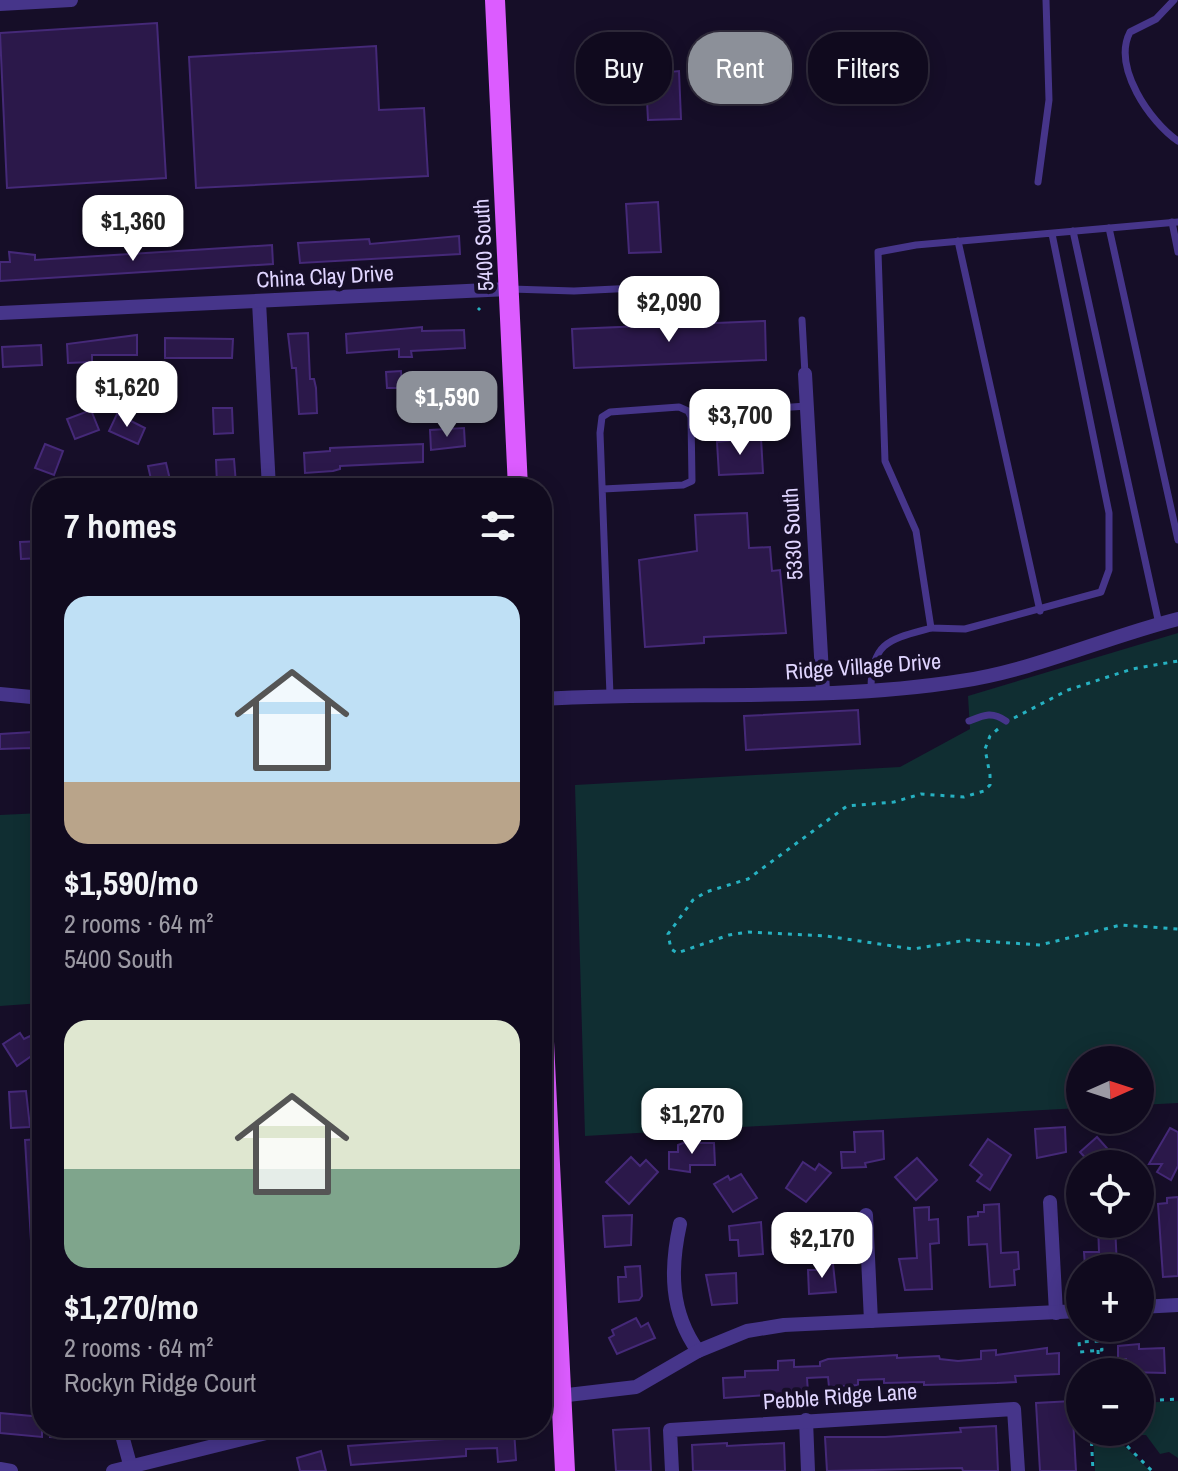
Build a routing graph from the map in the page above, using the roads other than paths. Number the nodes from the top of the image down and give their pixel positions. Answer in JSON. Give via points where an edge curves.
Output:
{"nodes":[{"id":1,"x":71,"y":0,"type":"edge"},
{"id":2,"x":495,"y":0,"type":"edge"},
{"id":3,"x":1046,"y":0,"type":"edge"},
{"id":4,"x":1174,"y":0,"type":"edge"},
{"id":5,"x":0,"y":4,"type":"edge"},
{"id":6,"x":1178,"y":141,"type":"edge"},
{"id":7,"x":1038,"y":182,"type":"dead end"},
{"id":8,"x":1175,"y":222,"type":"edge"},
{"id":9,"x":1109,"y":228,"type":"junction"},
{"id":10,"x":1073,"y":231,"type":"junction"},
{"id":11,"x":1052,"y":234,"type":"junction"},
{"id":12,"x":958,"y":241,"type":"junction"},
{"id":13,"x":1178,"y":252,"type":"edge"},
{"id":14,"x":677,"y":286,"type":"dead end"},
{"id":15,"x":509,"y":289,"type":"junction"},
{"id":16,"x":259,"y":302,"type":"junction"},
{"id":17,"x":0,"y":313,"type":"edge"},
{"id":18,"x":802,"y":320,"type":"dead end"},
{"id":19,"x":805,"y":374,"type":"joint"},
{"id":20,"x":807,"y":406,"type":"junction"},
{"id":21,"x":733,"y":411,"type":"dead end"},
{"id":22,"x":268,"y":478,"type":"edge"},
{"id":23,"x":518,"y":478,"type":"edge"},
{"id":24,"x":603,"y":489,"type":"junction"},
{"id":25,"x":1178,"y":540,"type":"edge"},
{"id":26,"x":1040,"y":611,"type":"junction"},
{"id":27,"x":1178,"y":619,"type":"edge"},
{"id":28,"x":1159,"y":624,"type":"junction"},
{"id":29,"x":931,"y":628,"type":"junction"},
{"id":30,"x":871,"y":689,"type":"junction"},
{"id":31,"x":823,"y":691,"type":"junction"},
{"id":32,"x":0,"y":694,"type":"edge"},
{"id":33,"x":610,"y":695,"type":"junction"},
{"id":34,"x":32,"y":697,"type":"edge"},
{"id":35,"x":552,"y":698,"type":"edge"},
{"id":36,"x":969,"y":721,"type":"dead end"},
{"id":37,"x":1006,"y":721,"type":"road end"},
{"id":38,"x":1050,"y":1202,"type":"dead end"},
{"id":39,"x":866,"y":1215,"type":"dead end"},
{"id":40,"x":680,"y":1224,"type":"dead end"},
{"id":41,"x":1178,"y":1305,"type":"edge"},
{"id":42,"x":1154,"y":1306,"type":"edge"},
{"id":43,"x":1066,"y":1312,"type":"edge"},
{"id":44,"x":1056,"y":1313,"type":"junction"},
{"id":45,"x":871,"y":1321,"type":"junction"},
{"id":46,"x":698,"y":1351,"type":"junction"},
{"id":47,"x":552,"y":1398,"type":"edge"},
{"id":48,"x":552,"y":1403,"type":"edge"},
{"id":49,"x":806,"y":1420,"type":"junction"},
{"id":50,"x":123,"y":1438,"type":"edge"},
{"id":51,"x":245,"y":1438,"type":"edge"},
{"id":52,"x":131,"y":1468,"type":"junction"},
{"id":53,"x":0,"y":1469,"type":"edge"},
{"id":54,"x":11,"y":1471,"type":"edge"},
{"id":55,"x":113,"y":1471,"type":"edge"},
{"id":56,"x":565,"y":1471,"type":"edge"},
{"id":57,"x":672,"y":1471,"type":"edge"},
{"id":58,"x":808,"y":1471,"type":"edge"},
{"id":59,"x":1018,"y":1471,"type":"edge"}],
"edges":[{"from":1,"to":5,"type":"street"},
{"from":2,"to":15,"type":"main road","name":"5400 South"},
{"from":3,"to":7,"type":"lane","via":[[1049,100]]},
{"from":4,"to":6,"type":"lane","via":[[1156,19],[1130,32],[1126,51],[1136,90],[1163,131]]},
{"from":8,"to":9,"type":"lane"},
{"from":8,"to":13,"type":"lane"},
{"from":9,"to":10,"type":"lane"},
{"from":9,"to":25,"type":"lane"},
{"from":10,"to":11,"type":"lane"},
{"from":10,"to":28,"type":"lane"},
{"from":11,"to":12,"type":"lane"},
{"from":11,"to":26,"type":"lane","via":[[1109,513],[1109,570],[1101,592]]},
{"from":12,"to":26,"type":"lane"},
{"from":12,"to":29,"type":"lane","via":[[878,252],[885,461],[916,531]]},
{"from":14,"to":15,"type":"lane"},
{"from":15,"to":16,"type":"street","name":"China Clay Drive"},
{"from":15,"to":23,"type":"main road","name":"5400 South"},
{"from":16,"to":17,"type":"street","name":"China Clay Drive"},
{"from":16,"to":22,"type":"street"},
{"from":18,"to":19,"type":"lane"},
{"from":19,"to":20,"type":"street","name":"5330 South"},
{"from":20,"to":21,"type":"lane"},
{"from":20,"to":31,"type":"street","name":"5330 South"},
{"from":24,"to":24,"type":"lane","via":[[602,417],[679,407],[688,411],[692,481]]},
{"from":24,"to":33,"type":"lane"},
{"from":26,"to":29,"type":"lane","via":[[965,629]]},
{"from":27,"to":28,"type":"street","name":"Ridge Village Drive"},
{"from":28,"to":30,"type":"street","name":"Ridge Village Drive","via":[[984,677]]},
{"from":29,"to":30,"type":"lane","via":[[898,636],[881,647],[871,667]]},
{"from":30,"to":31,"type":"street","name":"Ridge Village Drive"},
{"from":31,"to":33,"type":"street","name":"Ridge Village Drive"},
{"from":32,"to":34,"type":"street"},
{"from":33,"to":35,"type":"street","name":"Ridge Village Drive"},
{"from":36,"to":37,"type":"lane","via":[[986,714]]},
{"from":38,"to":44,"type":"street"},
{"from":39,"to":45,"type":"street"},
{"from":40,"to":46,"type":"street","via":[[673,1255],[675,1296],[685,1333]]},
{"from":41,"to":42,"type":"street"},
{"from":43,"to":44,"type":"street"},
{"from":44,"to":45,"type":"street"},
{"from":45,"to":46,"type":"street","via":[[747,1331]]},
{"from":46,"to":47,"type":"street","via":[[636,1387]]},
{"from":48,"to":56,"type":"main road"},
{"from":49,"to":57,"type":"street","name":"Pebble Ridge Lane","via":[[670,1430]]},
{"from":49,"to":58,"type":"street"},
{"from":49,"to":59,"type":"street","name":"Pebble Ridge Lane","via":[[1014,1409]]},
{"from":50,"to":52,"type":"street"},
{"from":51,"to":52,"type":"street"},
{"from":52,"to":55,"type":"street"},
{"from":53,"to":54,"type":"street"}]}
